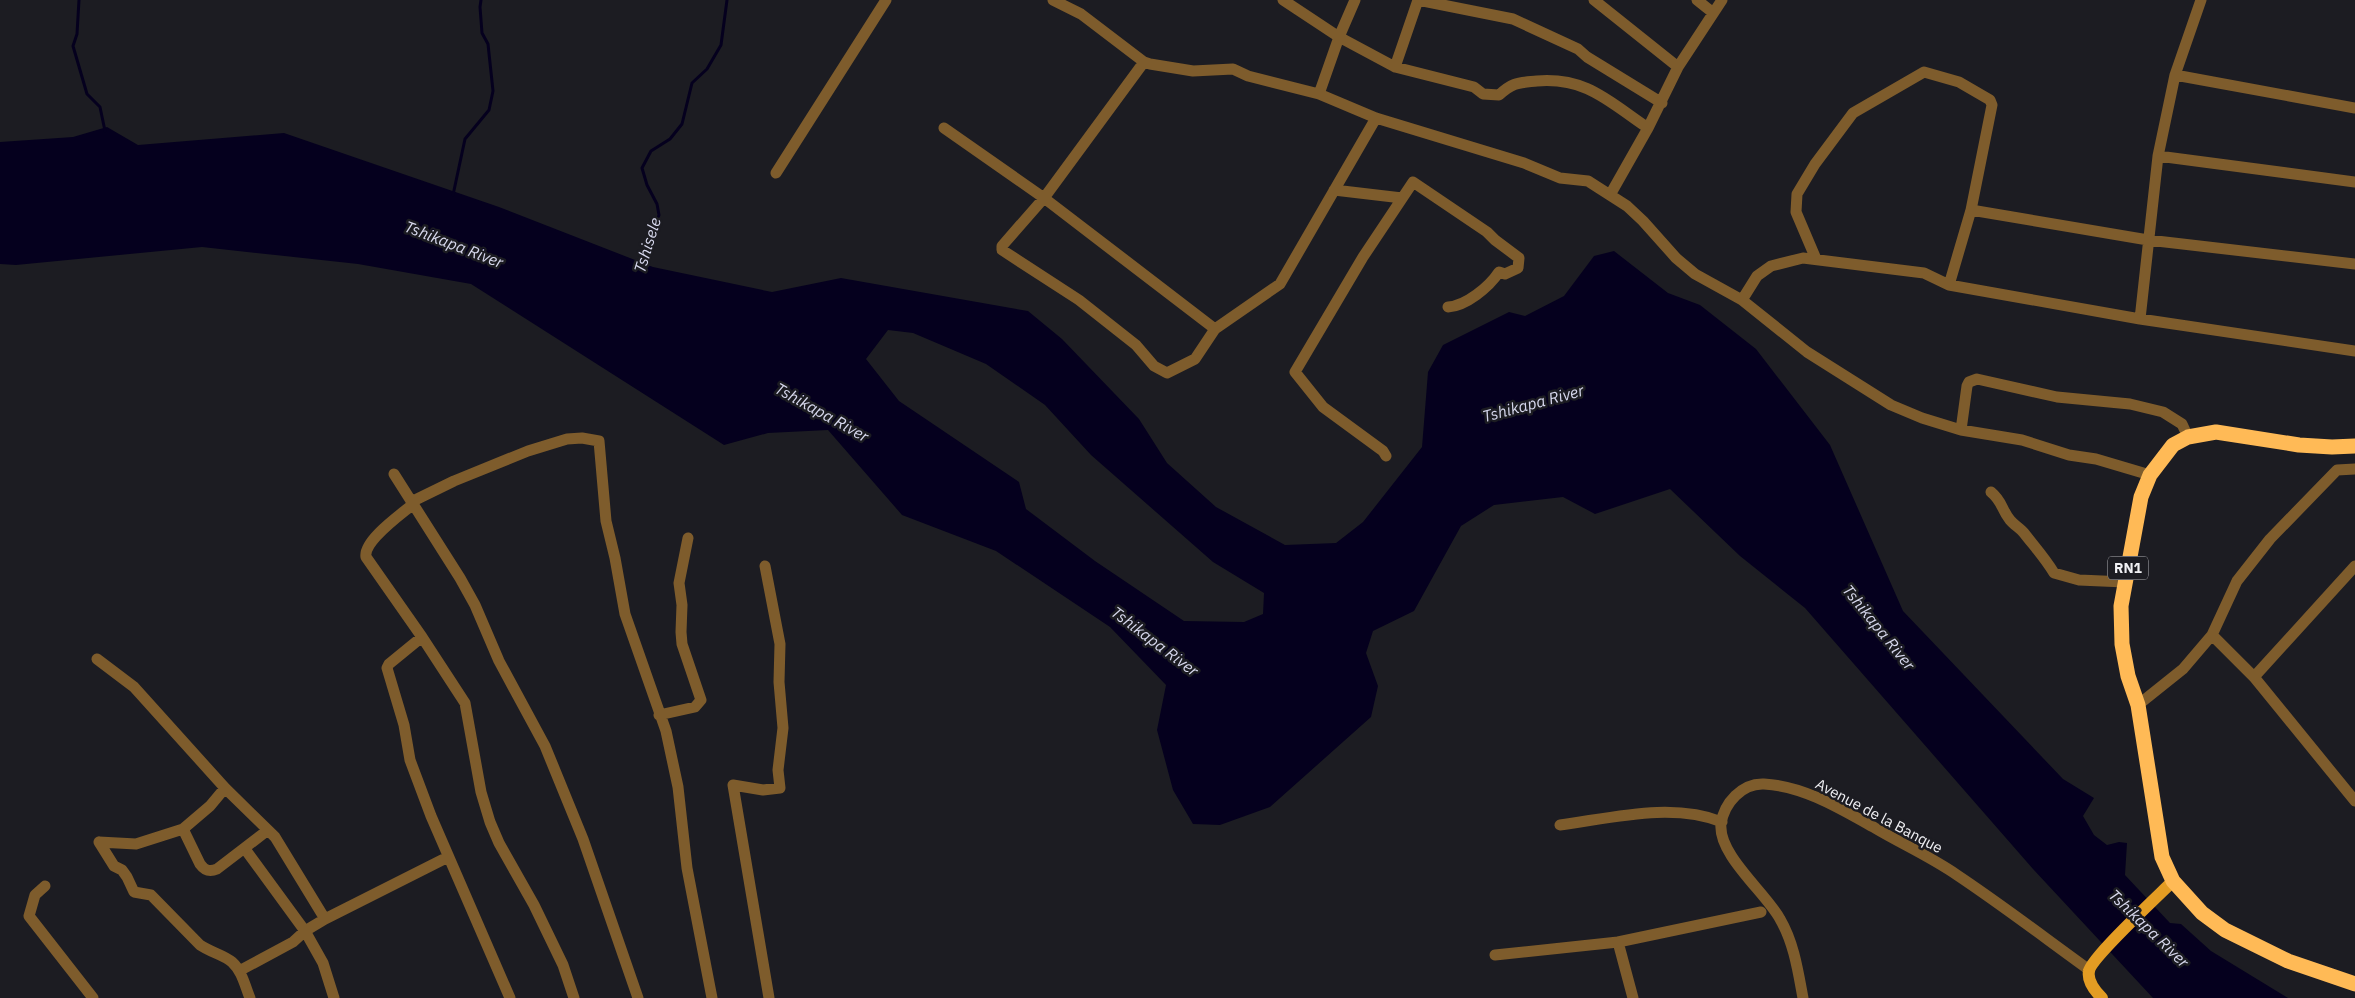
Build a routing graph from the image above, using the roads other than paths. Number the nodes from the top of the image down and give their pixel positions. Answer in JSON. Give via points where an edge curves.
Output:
{"nodes":[{"id":1,"x":886,"y":0,"type":"edge"},
{"id":2,"x":1053,"y":0,"type":"edge"},
{"id":3,"x":1284,"y":0,"type":"edge"},
{"id":4,"x":1355,"y":0,"type":"edge"},
{"id":5,"x":1418,"y":0,"type":"edge"},
{"id":6,"x":1594,"y":0,"type":"edge"},
{"id":7,"x":1697,"y":0,"type":"edge"},
{"id":8,"x":1722,"y":0,"type":"edge"},
{"id":9,"x":2201,"y":0,"type":"edge"},
{"id":10,"x":1712,"y":12,"type":"junction"},
{"id":11,"x":1339,"y":37,"type":"junction"},
{"id":12,"x":1144,"y":62,"type":"junction"},
{"id":13,"x":1396,"y":67,"type":"junction"},
{"id":14,"x":1678,"y":67,"type":"junction"},
{"id":15,"x":2176,"y":75,"type":"junction"},
{"id":16,"x":1319,"y":94,"type":"junction"},
{"id":17,"x":1662,"y":103,"type":"junction"},
{"id":18,"x":2355,"y":108,"type":"edge"},
{"id":19,"x":1376,"y":118,"type":"junction"},
{"id":20,"x":944,"y":128,"type":"dead end"},
{"id":21,"x":1648,"y":128,"type":"junction"},
{"id":22,"x":2158,"y":156,"type":"junction"},
{"id":23,"x":776,"y":173,"type":"dead end"},
{"id":24,"x":2355,"y":182,"type":"edge"},
{"id":25,"x":1334,"y":190,"type":"junction"},
{"id":26,"x":1610,"y":194,"type":"junction"},
{"id":27,"x":1044,"y":198,"type":"junction"},
{"id":28,"x":1402,"y":198,"type":"junction"},
{"id":29,"x":1971,"y":210,"type":"junction"},
{"id":30,"x":2148,"y":240,"type":"junction"},
{"id":31,"x":1816,"y":259,"type":"junction"},
{"id":32,"x":2355,"y":264,"type":"edge"},
{"id":33,"x":1949,"y":285,"type":"junction"},
{"id":34,"x":1742,"y":300,"type":"junction"},
{"id":35,"x":1448,"y":307,"type":"dead end"},
{"id":36,"x":2140,"y":319,"type":"junction"},
{"id":37,"x":1215,"y":329,"type":"junction"},
{"id":38,"x":2355,"y":351,"type":"edge"},
{"id":39,"x":1961,"y":430,"type":"junction"},
{"id":40,"x":2188,"y":437,"type":"junction"},
{"id":41,"x":2355,"y":446,"type":"edge"},
{"id":42,"x":1386,"y":456,"type":"dead end"},
{"id":43,"x":2355,"y":469,"type":"edge"},
{"id":44,"x":394,"y":474,"type":"dead end"},
{"id":45,"x":2150,"y":475,"type":"junction"},
{"id":46,"x":1991,"y":492,"type":"dead end"},
{"id":47,"x":412,"y":504,"type":"junction"},
{"id":48,"x":688,"y":538,"type":"dead end"},
{"id":49,"x":765,"y":566,"type":"dead end"},
{"id":50,"x":2355,"y":566,"type":"edge"},
{"id":51,"x":2125,"y":582,"type":"junction"},
{"id":52,"x":2212,"y":636,"type":"junction"},
{"id":53,"x":422,"y":637,"type":"junction"},
{"id":54,"x":97,"y":659,"type":"dead end"},
{"id":55,"x":2254,"y":677,"type":"junction"},
{"id":56,"x":2138,"y":705,"type":"junction"},
{"id":57,"x":659,"y":715,"type":"junction"},
{"id":58,"x":225,"y":788,"type":"junction"},
{"id":59,"x":2355,"y":801,"type":"edge"},
{"id":60,"x":1722,"y":822,"type":"junction"},
{"id":61,"x":1560,"y":825,"type":"dead end"},
{"id":62,"x":183,"y":829,"type":"junction"},
{"id":63,"x":268,"y":830,"type":"junction"},
{"id":64,"x":245,"y":849,"type":"junction"},
{"id":65,"x":448,"y":857,"type":"junction"},
{"id":66,"x":2173,"y":881,"type":"junction"},
{"id":67,"x":45,"y":886,"type":"dead end"},
{"id":68,"x":1762,"y":912,"type":"dead end"},
{"id":69,"x":325,"y":919,"type":"junction"},
{"id":70,"x":305,"y":931,"type":"junction"},
{"id":71,"x":1618,"y":942,"type":"junction"},
{"id":72,"x":1495,"y":955,"type":"dead end"},
{"id":73,"x":2088,"y":969,"type":"junction"},
{"id":74,"x":239,"y":970,"type":"junction"},
{"id":75,"x":2355,"y":984,"type":"edge"},
{"id":76,"x":92,"y":998,"type":"edge"},
{"id":77,"x":250,"y":998,"type":"edge"},
{"id":78,"x":334,"y":998,"type":"edge"},
{"id":79,"x":510,"y":998,"type":"edge"},
{"id":80,"x":574,"y":998,"type":"edge"},
{"id":81,"x":638,"y":998,"type":"edge"},
{"id":82,"x":712,"y":998,"type":"edge"},
{"id":83,"x":769,"y":998,"type":"edge"},
{"id":84,"x":1633,"y":998,"type":"edge"},
{"id":85,"x":1803,"y":998,"type":"edge"},
{"id":86,"x":2102,"y":998,"type":"edge"}],
"edges":[{"from":1,"to":23,"type":"street"},
{"from":2,"to":12,"type":"street","via":[[1082,14]]},
{"from":3,"to":11,"type":"street"},
{"from":4,"to":11,"type":"street"},
{"from":5,"to":13,"type":"street"},
{"from":5,"to":17,"type":"street","via":[[1513,19],[1578,49]]},
{"from":6,"to":14,"type":"street"},
{"from":7,"to":10,"type":"street"},
{"from":8,"to":10,"type":"street"},
{"from":9,"to":15,"type":"street"},
{"from":10,"to":14,"type":"street"},
{"from":11,"to":13,"type":"street"},
{"from":11,"to":16,"type":"street"},
{"from":12,"to":16,"type":"street","via":[[1193,71],[1233,69],[1248,76]]},
{"from":12,"to":27,"type":"street"},
{"from":13,"to":21,"type":"street","via":[[1474,87],[1483,94],[1499,95],[1512,84],[1572,82],[1591,89]]},
{"from":14,"to":17,"type":"street"},
{"from":15,"to":18,"type":"street"},
{"from":15,"to":22,"type":"street"},
{"from":16,"to":19,"type":"street"},
{"from":17,"to":21,"type":"street"},
{"from":19,"to":25,"type":"street"},
{"from":19,"to":26,"type":"street","via":[[1524,163],[1560,178],[1588,181]]},
{"from":20,"to":27,"type":"street"},
{"from":21,"to":26,"type":"street"},
{"from":22,"to":24,"type":"street"},
{"from":22,"to":30,"type":"street"},
{"from":25,"to":28,"type":"street"},
{"from":25,"to":37,"type":"street","via":[[1280,284]]},
{"from":26,"to":34,"type":"street","via":[[1643,221],[1695,274]]},
{"from":27,"to":37,"type":"street"},
{"from":27,"to":37,"type":"street","via":[[1002,246],[1004,252],[1067,292],[1136,345],[1154,366],[1167,373],[1195,359]]},
{"from":28,"to":35,"type":"street","via":[[1413,182],[1520,258],[1518,268],[1505,274],[1500,272],[1491,284],[1458,306]]},
{"from":28,"to":42,"type":"street","via":[[1295,372],[1323,407]]},
{"from":29,"to":30,"type":"street"},
{"from":29,"to":31,"type":"street","via":[[1992,105],[1990,100],[1960,82],[1924,72],[1853,113],[1797,194],[1796,212]]},
{"from":29,"to":33,"type":"street"},
{"from":30,"to":32,"type":"street"},
{"from":30,"to":36,"type":"street"},
{"from":31,"to":33,"type":"street","via":[[1924,273]]},
{"from":31,"to":34,"type":"street","via":[[1803,258],[1771,266],[1757,276]]},
{"from":33,"to":36,"type":"street"},
{"from":34,"to":39,"type":"street","via":[[1807,352],[1892,405]]},
{"from":36,"to":38,"type":"street"},
{"from":39,"to":40,"type":"street","via":[[1967,386],[1977,379],[2057,397],[2130,404],[2164,412],[2182,424]]},
{"from":39,"to":45,"type":"street","via":[[2022,440]]},
{"from":40,"to":41,"type":"highway","number":"RN1","via":[[2216,432],[2299,445]]},
{"from":40,"to":45,"type":"highway","number":"RN1","via":[[2173,445]]},
{"from":43,"to":52,"type":"street","via":[[2337,470],[2270,539],[2237,581]]},
{"from":44,"to":47,"type":"street"},
{"from":45,"to":51,"type":"highway","number":"RN1","via":[[2141,498]]},
{"from":46,"to":51,"type":"street","via":[[1999,499],[2009,520],[2036,546],[2054,573],[2079,580]]},
{"from":47,"to":53,"type":"street","via":[[368,546],[365,554]]},
{"from":47,"to":57,"type":"street","via":[[454,481],[528,451],[567,440],[599,441],[606,521],[625,614]]},
{"from":47,"to":81,"type":"street","via":[[475,605],[499,661],[546,746],[583,839]]},
{"from":48,"to":57,"type":"street","via":[[679,583],[682,604],[680,626],[682,644],[702,700],[695,707]]},
{"from":49,"to":83,"type":"street","via":[[780,644],[783,728],[778,770],[780,788],[763,790],[733,785]]},
{"from":50,"to":55,"type":"street"},
{"from":51,"to":56,"type":"highway","number":"RN1","via":[[2121,606],[2122,644]]},
{"from":52,"to":55,"type":"street"},
{"from":52,"to":56,"type":"street","via":[[2182,669]]},
{"from":53,"to":65,"type":"street","via":[[387,668],[404,725],[410,760]]},
{"from":53,"to":80,"type":"street","via":[[466,703],[481,792],[490,822],[563,965]]},
{"from":54,"to":58,"type":"street","via":[[134,688]]},
{"from":55,"to":59,"type":"street"},
{"from":56,"to":66,"type":"highway","number":"RN1","via":[[2162,856]]},
{"from":57,"to":82,"type":"street","via":[[666,731],[678,788],[687,868]]},
{"from":58,"to":62,"type":"street"},
{"from":58,"to":63,"type":"street"},
{"from":60,"to":61,"type":"street","via":[[1705,815],[1654,812]]},
{"from":60,"to":73,"type":"street","name":"Avenue de la Banque","via":[[1730,801],[1743,788],[1762,784],[1794,788],[1843,810],[1956,874]]},
{"from":60,"to":85,"type":"street","via":[[1723,838],[1730,854],[1779,917],[1789,936]]},
{"from":62,"to":64,"type":"street","via":[[204,869],[210,871]]},
{"from":62,"to":74,"type":"street","via":[[136,844],[99,842],[114,866],[127,877],[134,892],[151,895],[200,945],[231,961]]},
{"from":63,"to":64,"type":"street"},
{"from":63,"to":69,"type":"street","via":[[286,853]]},
{"from":64,"to":70,"type":"street"},
{"from":65,"to":69,"type":"street"},
{"from":65,"to":79,"type":"street"},
{"from":66,"to":73,"type":"main road"},
{"from":66,"to":75,"type":"highway","number":"RN1","via":[[2202,912],[2225,930],[2288,961]]},
{"from":67,"to":76,"type":"street","via":[[35,894],[29,916]]},
{"from":68,"to":71,"type":"street"},
{"from":69,"to":70,"type":"street"},
{"from":70,"to":74,"type":"street","via":[[293,942]]},
{"from":70,"to":78,"type":"street","via":[[323,964]]},
{"from":71,"to":72,"type":"street"},
{"from":71,"to":84,"type":"street"},
{"from":73,"to":86,"type":"main road","via":[[2095,991]]},
{"from":74,"to":77,"type":"street"}]}
